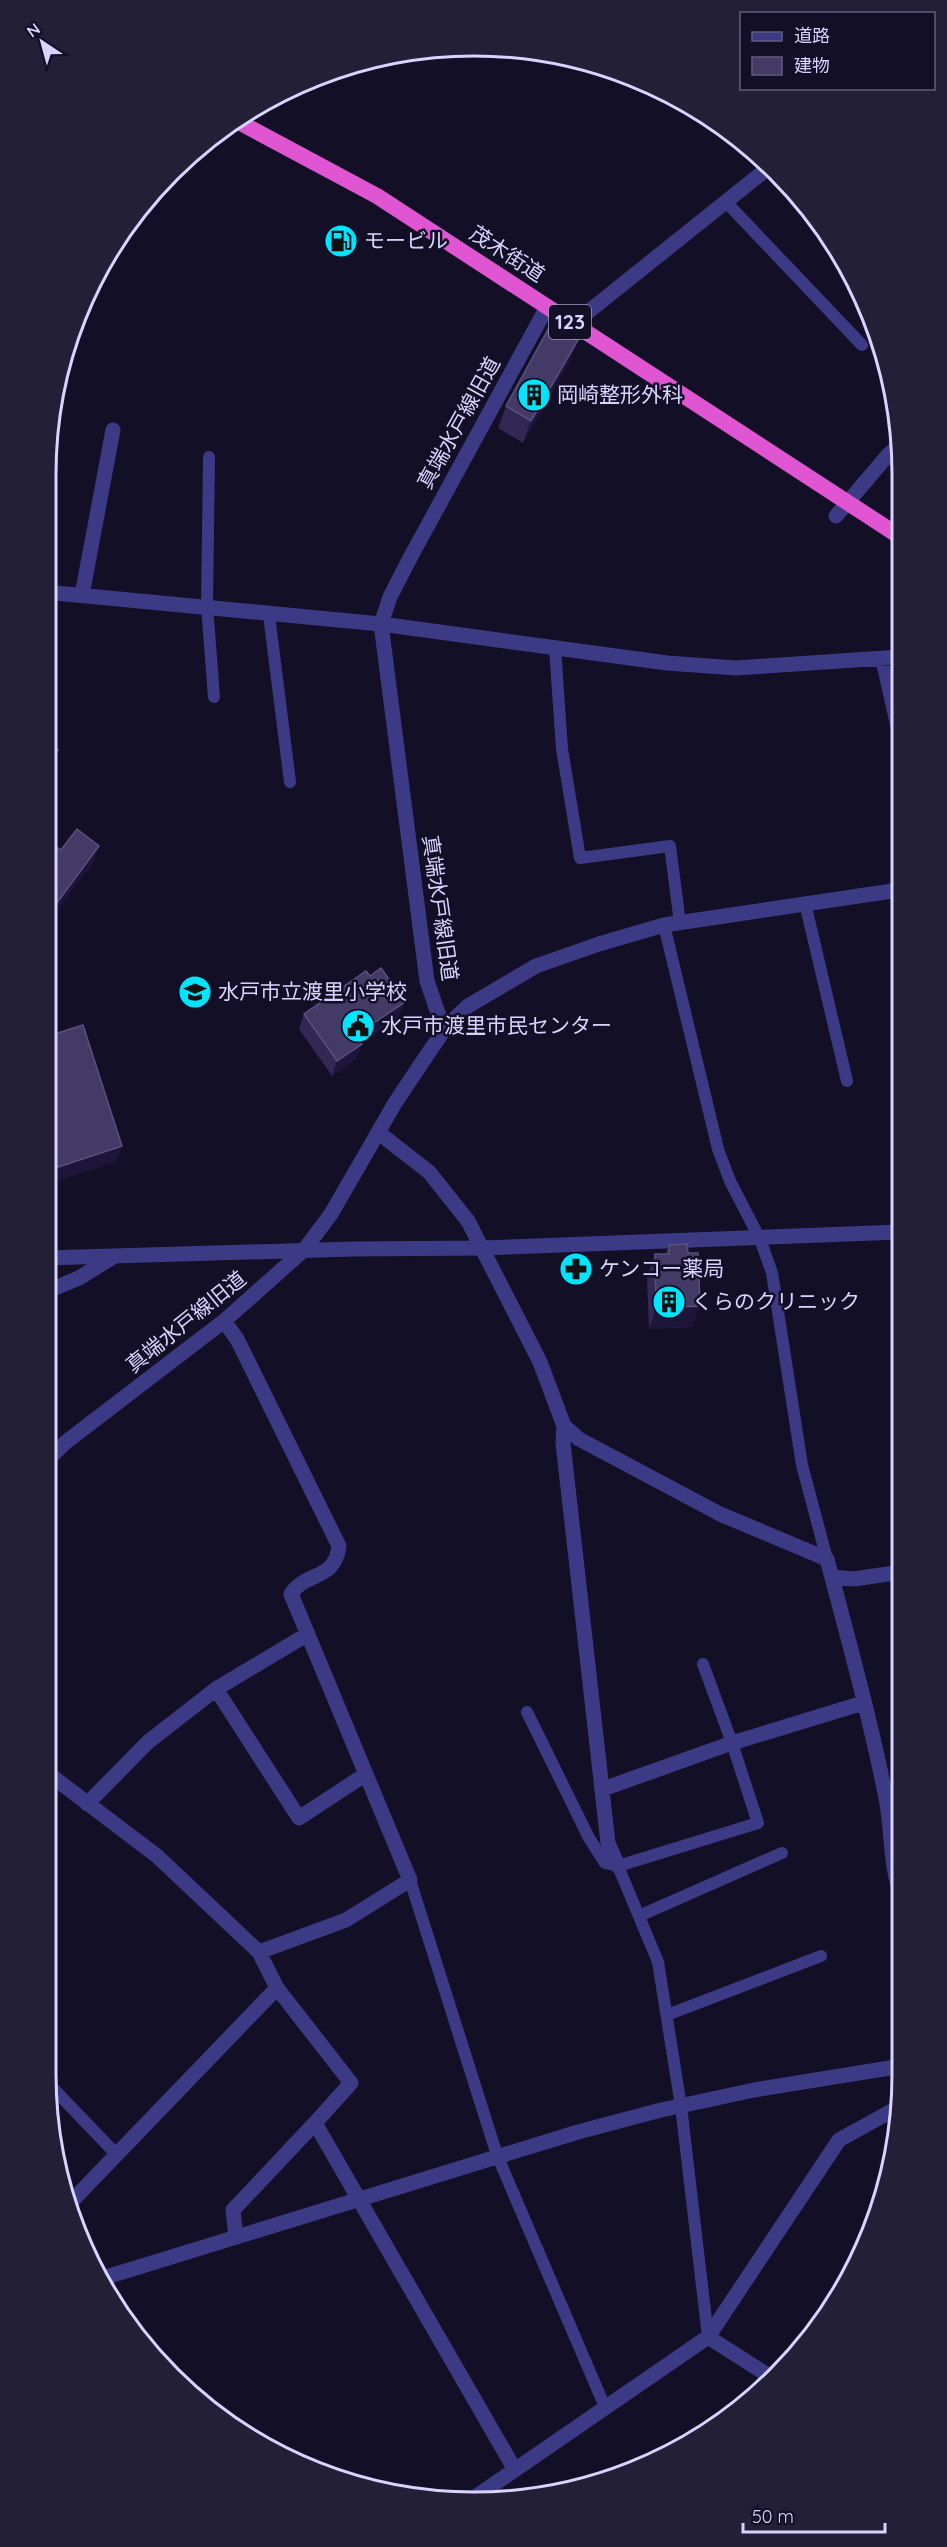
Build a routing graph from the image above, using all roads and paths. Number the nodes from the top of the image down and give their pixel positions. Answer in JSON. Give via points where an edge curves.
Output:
{"nodes":[{"id":1,"x":243,"y":125,"type":"edge"},
{"id":2,"x":763,"y":172,"type":"edge"},
{"id":3,"x":726,"y":202,"type":"junction"},
{"id":4,"x":547,"y":307,"type":"junction"},
{"id":5,"x":573,"y":324,"type":"junction"},
{"id":6,"x":862,"y":345,"type":"dead end"},
{"id":7,"x":113,"y":430,"type":"dead end"},
{"id":8,"x":891,"y":453,"type":"edge"},
{"id":9,"x":209,"y":457,"type":"dead end"},
{"id":10,"x":841,"y":509,"type":"junction"},
{"id":11,"x":892,"y":533,"type":"edge"},
{"id":12,"x":56,"y":593,"type":"edge"},
{"id":13,"x":82,"y":595,"type":"junction"},
{"id":14,"x":207,"y":606,"type":"junction"},
{"id":15,"x":269,"y":615,"type":"junction"},
{"id":16,"x":381,"y":624,"type":"junction"},
{"id":17,"x":555,"y":648,"type":"junction"},
{"id":18,"x":892,"y":658,"type":"edge"},
{"id":19,"x":883,"y":660,"type":"junction"},
{"id":20,"x":214,"y":697,"type":"dead end"},
{"id":21,"x":892,"y":700,"type":"edge"},
{"id":22,"x":290,"y":782,"type":"dead end"},
{"id":23,"x":892,"y":891,"type":"edge"},
{"id":24,"x":804,"y":903,"type":"junction"},
{"id":25,"x":680,"y":923,"type":"junction"},
{"id":26,"x":664,"y":925,"type":"junction"},
{"id":27,"x":446,"y":1027,"type":"junction"},
{"id":28,"x":848,"y":1082,"type":"dead end"},
{"id":29,"x":379,"y":1133,"type":"junction"},
{"id":30,"x":892,"y":1232,"type":"edge"},
{"id":31,"x":760,"y":1239,"type":"junction"},
{"id":32,"x":483,"y":1248,"type":"junction"},
{"id":33,"x":304,"y":1251,"type":"junction"},
{"id":34,"x":113,"y":1257,"type":"junction"},
{"id":35,"x":56,"y":1258,"type":"edge"},
{"id":36,"x":56,"y":1288,"type":"edge"},
{"id":37,"x":224,"y":1321,"type":"junction"},
{"id":38,"x":564,"y":1426,"type":"junction"},
{"id":39,"x":56,"y":1452,"type":"edge"},
{"id":40,"x":827,"y":1559,"type":"junction"},
{"id":41,"x":892,"y":1573,"type":"edge"},
{"id":42,"x":832,"y":1577,"type":"junction"},
{"id":43,"x":308,"y":1634,"type":"junction"},
{"id":44,"x":703,"y":1664,"type":"dead end"},
{"id":45,"x":216,"y":1689,"type":"junction"},
{"id":46,"x":863,"y":1703,"type":"junction"},
{"id":47,"x":527,"y":1712,"type":"dead end"},
{"id":48,"x":732,"y":1743,"type":"junction"},
{"id":49,"x":366,"y":1774,"type":"junction"},
{"id":50,"x":56,"y":1780,"type":"edge"},
{"id":51,"x":603,"y":1789,"type":"junction"},
{"id":52,"x":87,"y":1804,"type":"junction"},
{"id":53,"x":892,"y":1840,"type":"edge"},
{"id":54,"x":782,"y":1853,"type":"dead end"},
{"id":55,"x":618,"y":1866,"type":"junction"},
{"id":56,"x":410,"y":1880,"type":"junction"},
{"id":57,"x":639,"y":1916,"type":"junction"},
{"id":58,"x":259,"y":1952,"type":"junction"},
{"id":59,"x":821,"y":1956,"type":"dead end"},
{"id":60,"x":277,"y":1988,"type":"junction"},
{"id":61,"x":667,"y":2015,"type":"junction"},
{"id":62,"x":892,"y":2071,"type":"edge"},
{"id":63,"x":56,"y":2091,"type":"edge"},
{"id":64,"x":681,"y":2106,"type":"junction"},
{"id":65,"x":890,"y":2112,"type":"edge"},
{"id":66,"x":315,"y":2122,"type":"junction"},
{"id":67,"x":117,"y":2155,"type":"junction"},
{"id":68,"x":497,"y":2155,"type":"junction"},
{"id":69,"x":75,"y":2198,"type":"edge"},
{"id":70,"x":358,"y":2199,"type":"junction"},
{"id":71,"x":236,"y":2237,"type":"junction"},
{"id":72,"x":109,"y":2276,"type":"edge"},
{"id":73,"x":708,"y":2337,"type":"junction"},
{"id":74,"x":765,"y":2373,"type":"edge"},
{"id":75,"x":605,"y":2407,"type":"junction"},
{"id":76,"x":515,"y":2470,"type":"junction"},
{"id":77,"x":483,"y":2492,"type":"edge"}],
"edges":[{"from":1,"to":4,"type":"highway","name":"茂木街道","number":"123","via":[[377,196]]},
{"from":2,"to":3,"type":"street"},
{"from":3,"to":5,"type":"street"},
{"from":3,"to":6,"type":"lane"},
{"from":4,"to":5,"type":"highway","name":"茂木街道","number":"123"},
{"from":4,"to":16,"type":"street","name":"真端水戸線旧道","via":[[410,558]]},
{"from":5,"to":10,"type":"highway","name":"茂木街道","number":"123"},
{"from":7,"to":13,"type":"street"},
{"from":8,"to":10,"type":"street"},
{"from":9,"to":14,"type":"lane"},
{"from":10,"to":11,"type":"highway","name":"茂木街道","number":"123"},
{"from":12,"to":13,"type":"street"},
{"from":13,"to":14,"type":"street"},
{"from":14,"to":15,"type":"street"},
{"from":14,"to":20,"type":"lane"},
{"from":15,"to":16,"type":"street"},
{"from":15,"to":22,"type":"lane"},
{"from":16,"to":17,"type":"street"},
{"from":16,"to":27,"type":"street","name":"真端水戸線旧道","via":[[427,981]]},
{"from":17,"to":19,"type":"street","via":[[736,668]]},
{"from":17,"to":25,"type":"lane","via":[[562,749],[580,858],[670,846]]},
{"from":18,"to":19,"type":"street"},
{"from":19,"to":21,"type":"street"},
{"from":23,"to":24,"type":"street"},
{"from":24,"to":25,"type":"street"},
{"from":24,"to":28,"type":"lane"},
{"from":25,"to":26,"type":"street"},
{"from":26,"to":27,"type":"street","via":[[536,966],[468,1006]]},
{"from":26,"to":31,"type":"lane","via":[[718,1149],[729,1181]]},
{"from":27,"to":29,"type":"street","name":"真端水戸線旧道"},
{"from":29,"to":32,"type":"street","via":[[429,1172],[468,1221]]},
{"from":29,"to":33,"type":"street","name":"真端水戸線旧道"},
{"from":30,"to":31,"type":"street"},
{"from":31,"to":32,"type":"street"},
{"from":31,"to":40,"type":"lane","via":[[772,1273],[802,1465]]},
{"from":32,"to":33,"type":"street"},
{"from":32,"to":38,"type":"street","via":[[540,1362]]},
{"from":33,"to":34,"type":"street"},
{"from":33,"to":37,"type":"street","name":"真端水戸線旧道"},
{"from":34,"to":35,"type":"street"},
{"from":34,"to":36,"type":"street"},
{"from":37,"to":39,"type":"street","name":"真端水戸線旧道"},
{"from":37,"to":43,"type":"street","via":[[237,1339],[339,1546],[338,1560],[327,1571],[297,1585],[291,1594]]},
{"from":38,"to":40,"type":"street","via":[[588,1444],[720,1514]]},
{"from":38,"to":51,"type":"street"},
{"from":40,"to":42,"type":"street"},
{"from":41,"to":42,"type":"street","via":[[854,1579]]},
{"from":42,"to":46,"type":"street"},
{"from":43,"to":45,"type":"street"},
{"from":43,"to":49,"type":"street"},
{"from":44,"to":48,"type":"lane"},
{"from":45,"to":49,"type":"street","via":[[299,1818]]},
{"from":45,"to":52,"type":"street","via":[[148,1742]]},
{"from":46,"to":48,"type":"street"},
{"from":46,"to":53,"type":"street"},
{"from":47,"to":55,"type":"lane","via":[[589,1838],[606,1863]]},
{"from":48,"to":51,"type":"street"},
{"from":48,"to":55,"type":"lane","via":[[758,1824]]},
{"from":49,"to":56,"type":"street"},
{"from":50,"to":52,"type":"street"},
{"from":51,"to":55,"type":"street","via":[[608,1843]]},
{"from":52,"to":58,"type":"street","via":[[157,1856]]},
{"from":54,"to":57,"type":"lane"},
{"from":55,"to":57,"type":"lane"},
{"from":56,"to":58,"type":"street","via":[[346,1920]]},
{"from":56,"to":68,"type":"lane"},
{"from":57,"to":61,"type":"lane","via":[[658,1962]]},
{"from":58,"to":60,"type":"street"},
{"from":59,"to":61,"type":"lane"},
{"from":60,"to":66,"type":"street","via":[[351,2083]]},
{"from":60,"to":67,"type":"street"},
{"from":61,"to":64,"type":"lane"},
{"from":62,"to":64,"type":"street","via":[[775,2086]]},
{"from":63,"to":67,"type":"lane"},
{"from":64,"to":68,"type":"street"},
{"from":64,"to":73,"type":"lane"},
{"from":65,"to":73,"type":"street","via":[[839,2140]]},
{"from":66,"to":70,"type":"street"},
{"from":66,"to":71,"type":"street","via":[[233,2210]]},
{"from":67,"to":69,"type":"street"},
{"from":68,"to":70,"type":"street"},
{"from":68,"to":75,"type":"lane"},
{"from":70,"to":71,"type":"street"},
{"from":70,"to":76,"type":"street"},
{"from":71,"to":72,"type":"street"},
{"from":73,"to":74,"type":"street"},
{"from":73,"to":75,"type":"street"},
{"from":75,"to":76,"type":"street"},
{"from":76,"to":77,"type":"street"}]}
